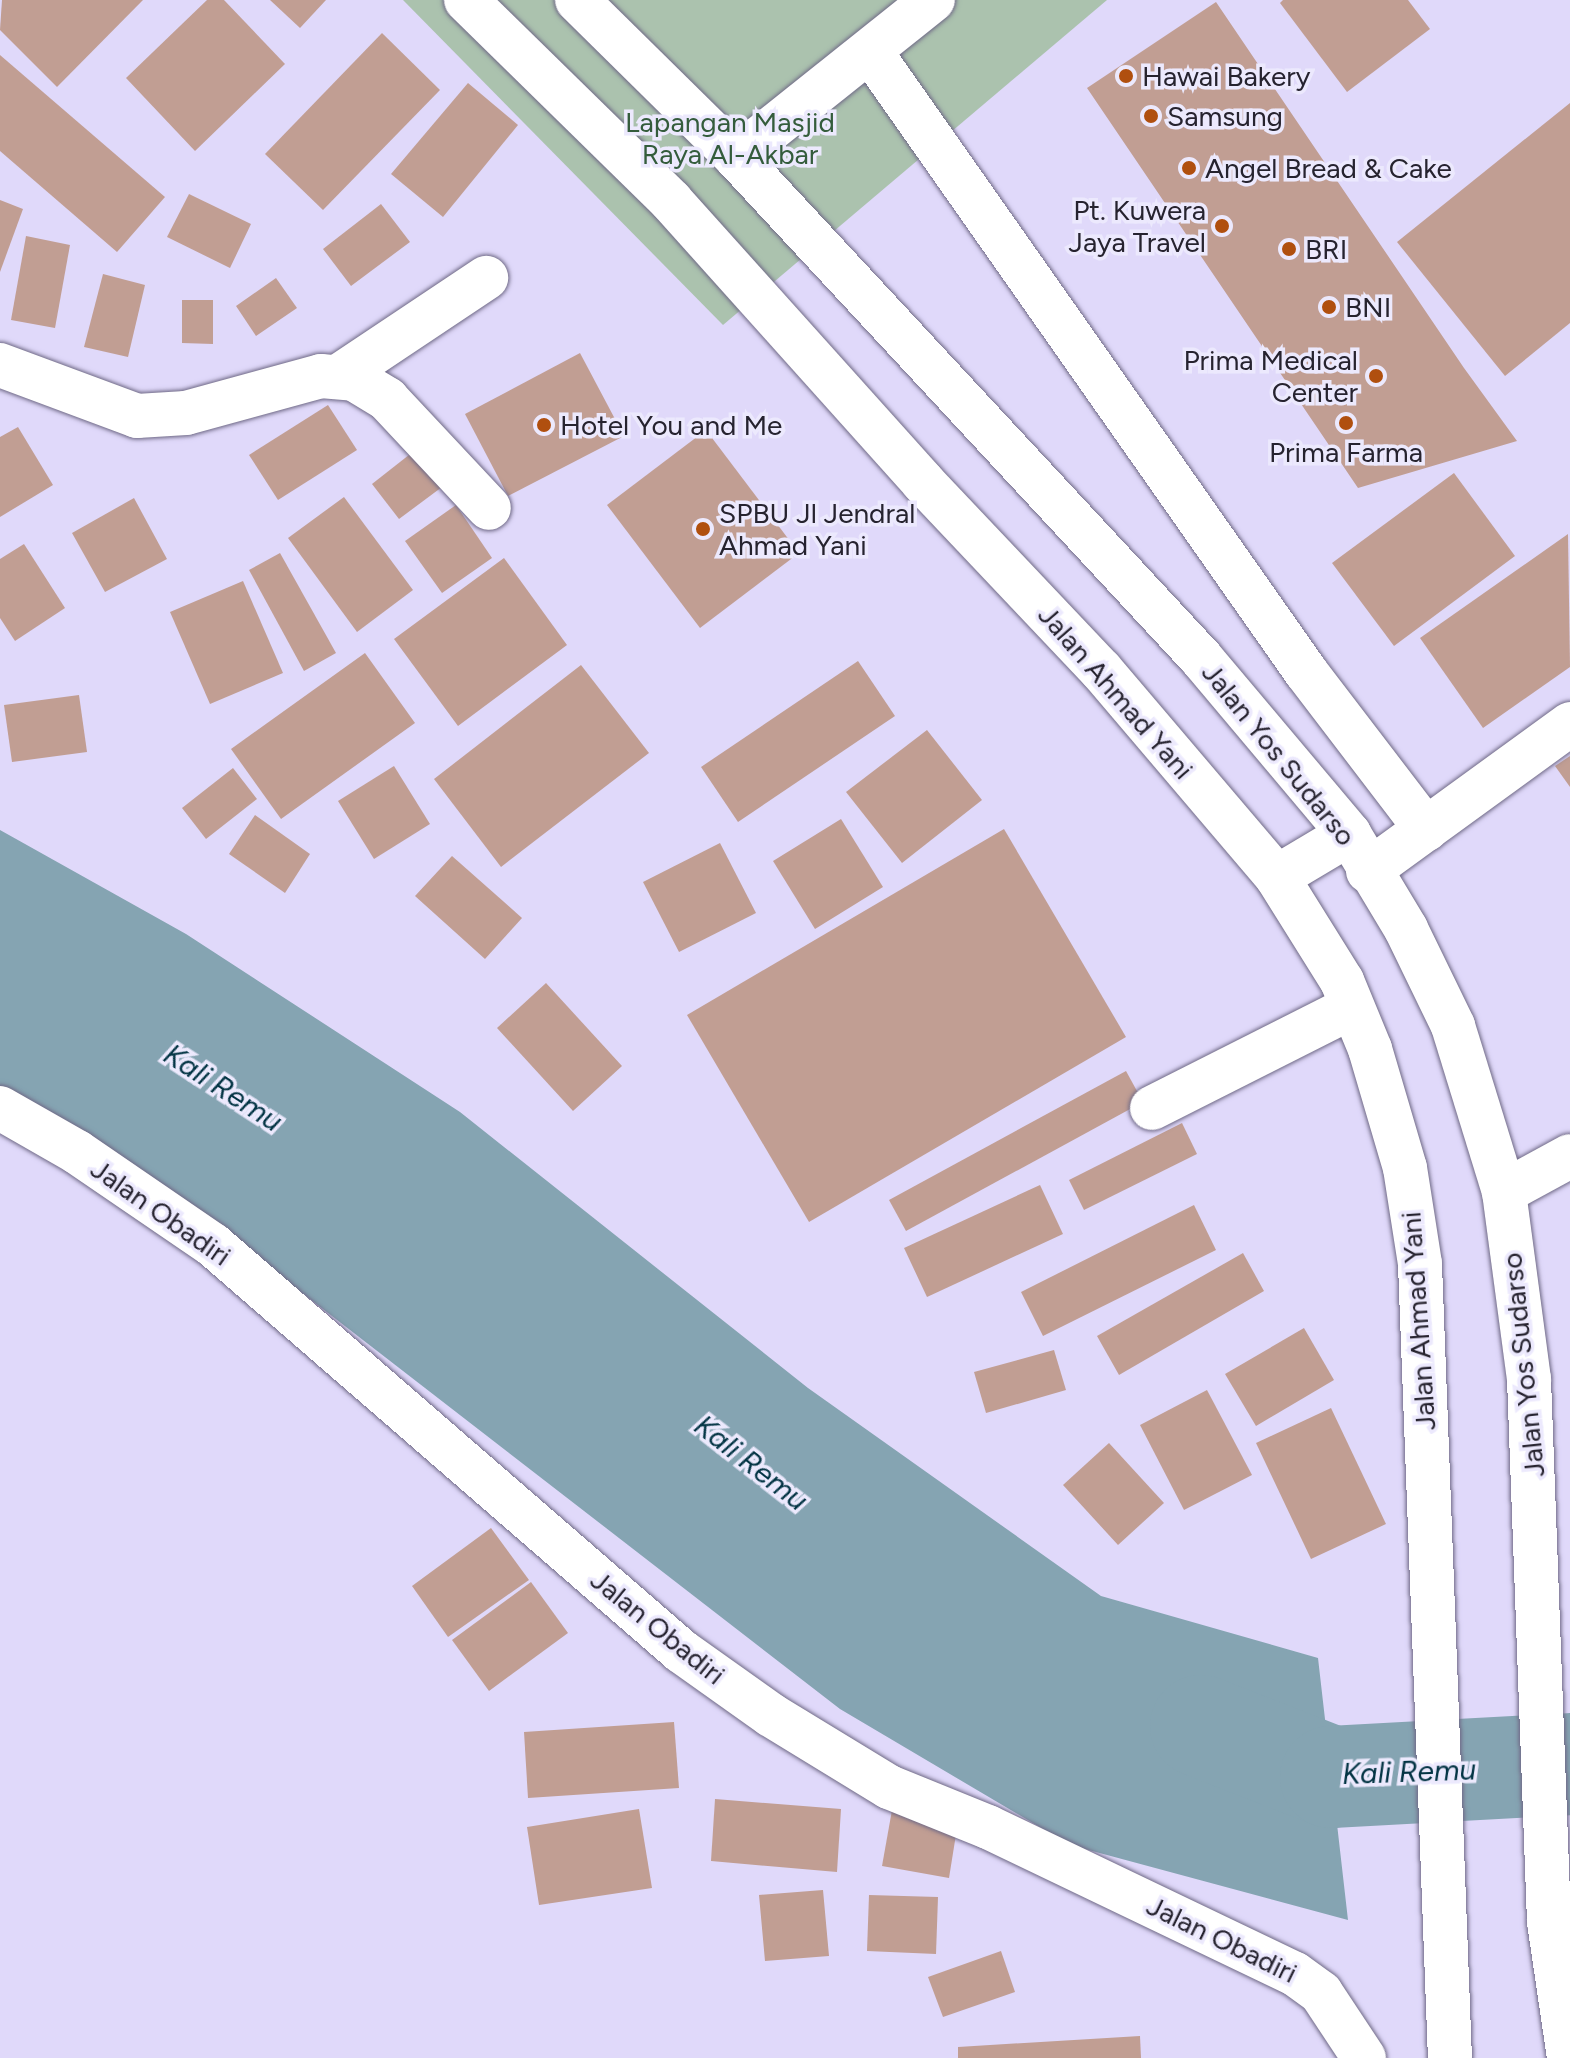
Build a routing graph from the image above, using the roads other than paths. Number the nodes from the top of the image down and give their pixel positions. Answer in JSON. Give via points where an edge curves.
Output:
{"nodes":[{"id":1,"x":466,"y":0,"type":"edge"},
{"id":2,"x":577,"y":0,"type":"edge"},
{"id":3,"x":933,"y":0,"type":"edge"},
{"id":4,"x":872,"y":54,"type":"junction"},
{"id":5,"x":736,"y":157,"type":"junction"},
{"id":6,"x":486,"y":278,"type":"dead end"},
{"id":7,"x":0,"y":365,"type":"edge"},
{"id":8,"x":339,"y":376,"type":"junction"},
{"id":9,"x":489,"y":508,"type":"dead end"},
{"id":10,"x":1570,"y":724,"type":"edge"},
{"id":11,"x":1426,"y":829,"type":"junction"},
{"id":12,"x":1359,"y":852,"type":"junction"},
{"id":13,"x":1277,"y":877,"type":"junction"},
{"id":14,"x":1352,"y":1007,"type":"junction"},
{"id":15,"x":0,"y":1108,"type":"edge"},
{"id":16,"x":1152,"y":1108,"type":"dead end"},
{"id":17,"x":1570,"y":1156,"type":"edge"},
{"id":18,"x":1504,"y":1192,"type":"junction"},
{"id":19,"x":1364,"y":2058,"type":"edge"},
{"id":20,"x":1450,"y":2058,"type":"edge"},
{"id":21,"x":1569,"y":2058,"type":"edge"}],
"edges":[{"from":1,"to":13,"type":"main road","name":"Jalan Ahmad Yani","via":[[671,201],[923,482],[1101,670]]},
{"from":2,"to":5,"type":"main road","name":"Jalan Yos Sudarso"},
{"from":3,"to":4,"type":"main road"},
{"from":4,"to":5,"type":"main road"},
{"from":4,"to":11,"type":"main road","via":[[1306,672]]},
{"from":5,"to":12,"type":"main road","name":"Jalan Yos Sudarso","via":[[1128,574]]},
{"from":6,"to":8,"type":"main road"},
{"from":7,"to":8,"type":"main road","via":[[137,416],[186,413],[282,385]]},
{"from":8,"to":9,"type":"main road","via":[[367,384],[387,399]]},
{"from":10,"to":11,"type":"main road"},
{"from":11,"to":12,"type":"main road"},
{"from":12,"to":13,"type":"main road"},
{"from":12,"to":18,"type":"main road","name":"Jalan Yos Sudarso","via":[[1406,929],[1453,1026]]},
{"from":13,"to":14,"type":"main road","name":"Jalan Ahmad Yani","via":[[1342,981]]},
{"from":14,"to":16,"type":"main road"},
{"from":14,"to":20,"type":"main road","name":"Jalan Ahmad Yani","via":[[1405,1168],[1420,1264]]},
{"from":15,"to":19,"type":"main road","name":"Jalan Obadiri","via":[[77,1152],[213,1245],[681,1651],[771,1715],[889,1787],[988,1827],[1295,1974],[1321,1993]]},
{"from":17,"to":18,"type":"main road"},
{"from":18,"to":21,"type":"main road","name":"Jalan Yos Sudarso","via":[[1529,1379],[1549,1922]]}]}
